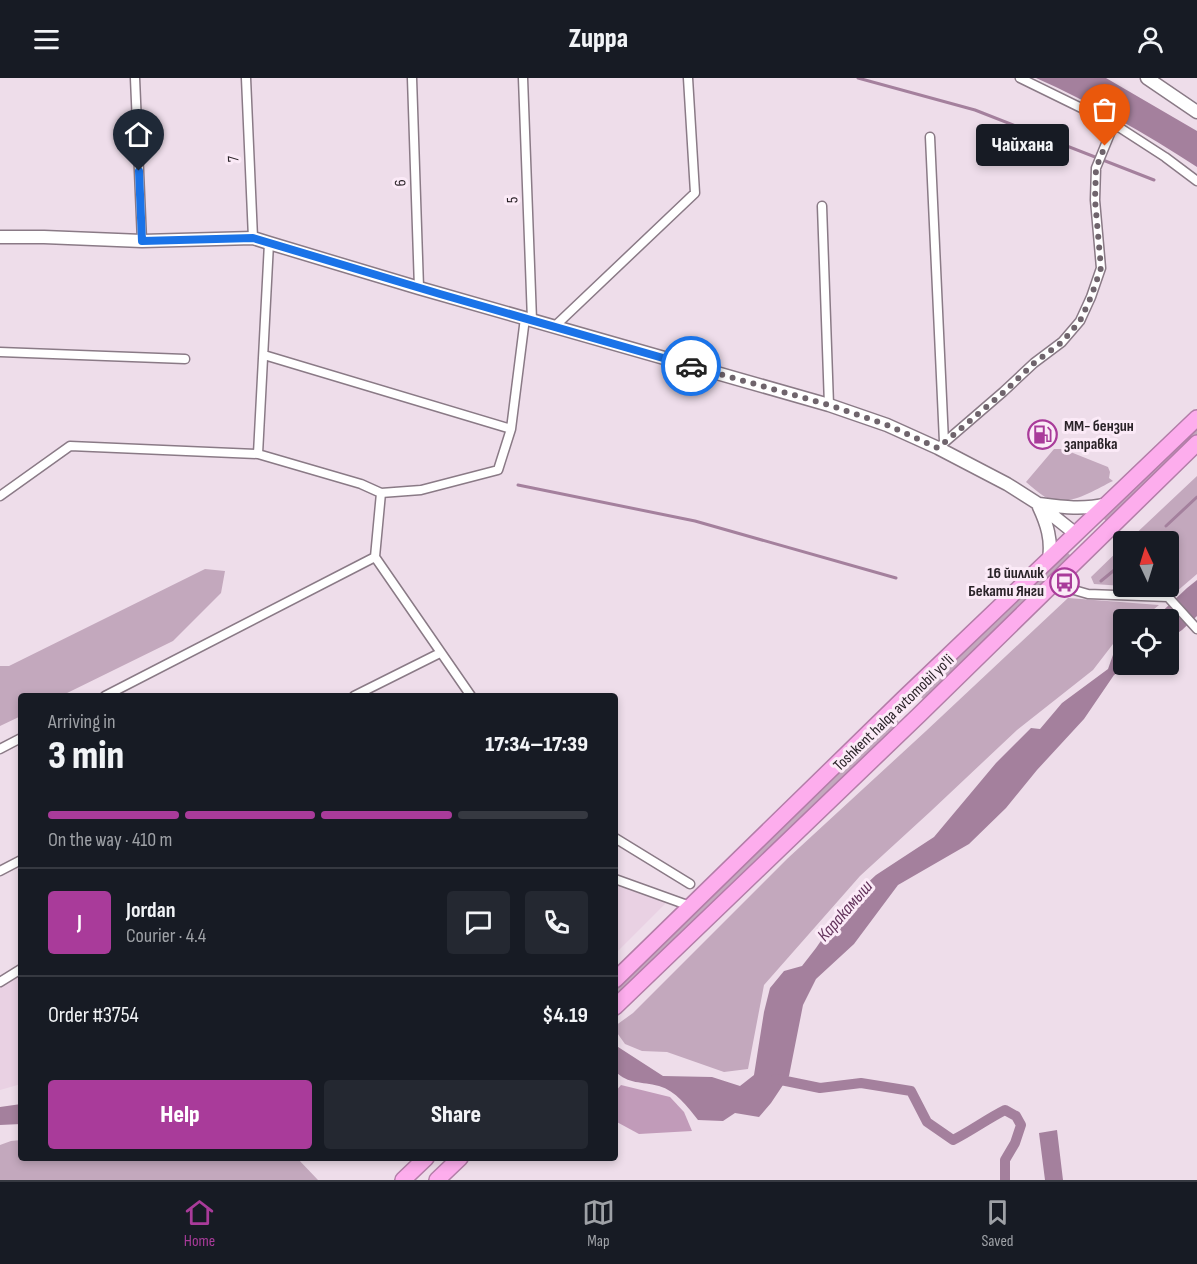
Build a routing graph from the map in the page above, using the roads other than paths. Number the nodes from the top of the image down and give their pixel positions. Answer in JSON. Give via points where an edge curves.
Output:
{"nodes":[{"id":1,"x":135,"y":78,"type":"edge"},
{"id":2,"x":246,"y":78,"type":"edge"},
{"id":3,"x":412,"y":78,"type":"edge"},
{"id":4,"x":524,"y":78,"type":"edge"},
{"id":5,"x":688,"y":78,"type":"edge"},
{"id":6,"x":1020,"y":78,"type":"edge"},
{"id":7,"x":1147,"y":78,"type":"edge"},
{"id":8,"x":1197,"y":112,"type":"edge"},
{"id":9,"x":1114,"y":124,"type":"junction"},
{"id":10,"x":930,"y":137,"type":"dead end"},
{"id":11,"x":1197,"y":181,"type":"edge"},
{"id":12,"x":822,"y":206,"type":"dead end"},
{"id":13,"x":0,"y":237,"type":"edge"},
{"id":14,"x":253,"y":238,"type":"junction"},
{"id":15,"x":142,"y":241,"type":"junction"},
{"id":16,"x":269,"y":243,"type":"junction"},
{"id":17,"x":419,"y":288,"type":"junction"},
{"id":18,"x":529,"y":319,"type":"junction"},
{"id":19,"x":554,"y":327,"type":"junction"},
{"id":20,"x":0,"y":352,"type":"edge"},
{"id":21,"x":264,"y":355,"type":"junction"},
{"id":22,"x":185,"y":359,"type":"dead end"},
{"id":23,"x":829,"y":405,"type":"junction"},
{"id":24,"x":1197,"y":418,"type":"edge"},
{"id":25,"x":511,"y":429,"type":"junction"},
{"id":26,"x":1197,"y":443,"type":"edge"},
{"id":27,"x":941,"y":445,"type":"junction"},
{"id":28,"x":258,"y":454,"type":"junction"},
{"id":29,"x":381,"y":492,"type":"junction"},
{"id":30,"x":0,"y":496,"type":"edge"},
{"id":31,"x":1037,"y":503,"type":"junction"},
{"id":32,"x":1107,"y":504,"type":"junction"},
{"id":33,"x":1076,"y":534,"type":"junction"},
{"id":34,"x":1090,"y":548,"type":"junction"},
{"id":35,"x":375,"y":557,"type":"junction"},
{"id":36,"x":1049,"y":559,"type":"junction"},
{"id":37,"x":1053,"y":584,"type":"junction"},
{"id":38,"x":1197,"y":629,"type":"edge"},
{"id":39,"x":440,"y":653,"type":"junction"},
{"id":40,"x":111,"y":693,"type":"edge"},
{"id":41,"x":360,"y":693,"type":"edge"},
{"id":42,"x":469,"y":693,"type":"edge"},
{"id":43,"x":903,"y":699,"type":"junction"},
{"id":44,"x":919,"y":715,"type":"junction"},
{"id":45,"x":18,"y":740,"type":"edge"},
{"id":46,"x":0,"y":749,"type":"edge"},
{"id":47,"x":618,"y":840,"type":"edge"},
{"id":48,"x":18,"y":862,"type":"edge"},
{"id":49,"x":0,"y":871,"type":"edge"},
{"id":50,"x":618,"y":880,"type":"edge"},
{"id":51,"x":690,"y":884,"type":"dead end"},
{"id":52,"x":690,"y":906,"type":"junction"},
{"id":53,"x":18,"y":971,"type":"edge"},
{"id":54,"x":618,"y":977,"type":"edge"},
{"id":55,"x":0,"y":982,"type":"edge"},
{"id":56,"x":618,"y":1004,"type":"edge"},
{"id":57,"x":423,"y":1161,"type":"edge"},
{"id":58,"x":457,"y":1161,"type":"edge"},
{"id":59,"x":403,"y":1180,"type":"edge"},
{"id":60,"x":437,"y":1180,"type":"edge"}],
"edges":[{"from":1,"to":15,"type":"street"},
{"from":2,"to":14,"type":"street","name":"7"},
{"from":3,"to":17,"type":"street","name":"6"},
{"from":4,"to":18,"type":"street","name":"5"},
{"from":5,"to":19,"type":"street","via":[[695,193]]},
{"from":6,"to":9,"type":"street"},
{"from":7,"to":8,"type":"street"},
{"from":9,"to":11,"type":"street"},
{"from":9,"to":27,"type":"street","via":[[1096,168],[1101,268],[1080,321],[1062,342]]},
{"from":10,"to":27,"type":"street"},
{"from":12,"to":23,"type":"street"},
{"from":13,"to":15,"type":"street"},
{"from":14,"to":15,"type":"street"},
{"from":14,"to":16,"type":"street"},
{"from":16,"to":17,"type":"street"},
{"from":16,"to":21,"type":"street"},
{"from":17,"to":18,"type":"street"},
{"from":18,"to":19,"type":"street"},
{"from":18,"to":25,"type":"street","name":"5"},
{"from":19,"to":23,"type":"street"},
{"from":20,"to":22,"type":"street"},
{"from":21,"to":25,"type":"street"},
{"from":21,"to":28,"type":"street"},
{"from":23,"to":27,"type":"street"},
{"from":24,"to":32,"type":"highway","name":"Toshkent halqa avtomobil yo'li"},
{"from":25,"to":29,"type":"street","name":"5","via":[[498,470],[421,490]]},
{"from":26,"to":34,"type":"highway","name":"Toshkent halqa avtomobil yo'li"},
{"from":27,"to":31,"type":"street"},
{"from":28,"to":29,"type":"street"},
{"from":28,"to":30,"type":"street","via":[[70,446]]},
{"from":29,"to":35,"type":"street"},
{"from":31,"to":32,"type":"street","via":[[1082,508]]},
{"from":31,"to":33,"type":"street"},
{"from":31,"to":36,"type":"street","via":[[1049,536]]},
{"from":32,"to":33,"type":"highway","name":"Toshkent halqa avtomobil yo'li"},
{"from":33,"to":34,"type":"highway"},
{"from":33,"to":36,"type":"highway","name":"Toshkent halqa avtomobil yo'li"},
{"from":34,"to":37,"type":"highway","name":"Toshkent halqa avtomobil yo'li"},
{"from":35,"to":39,"type":"street"},
{"from":35,"to":40,"type":"street"},
{"from":36,"to":43,"type":"highway","name":"Toshkent halqa avtomobil yo'li"},
{"from":37,"to":38,"type":"street","via":[[1088,594],[1168,597]]},
{"from":37,"to":44,"type":"highway","name":"Toshkent halqa avtomobil yo'li"},
{"from":39,"to":41,"type":"street"},
{"from":39,"to":42,"type":"street"},
{"from":43,"to":44,"type":"highway"},
{"from":43,"to":52,"type":"highway","name":"Toshkent halqa avtomobil yo'li"},
{"from":44,"to":56,"type":"highway","name":"Toshkent halqa avtomobil yo'li"},
{"from":45,"to":46,"type":"street"},
{"from":47,"to":51,"type":"street"},
{"from":48,"to":49,"type":"street"},
{"from":50,"to":52,"type":"street"},
{"from":52,"to":54,"type":"highway","name":"Toshkent halqa avtomobil yo'li"},
{"from":53,"to":55,"type":"street"},
{"from":57,"to":59,"type":"highway"},
{"from":58,"to":60,"type":"highway"}]}
